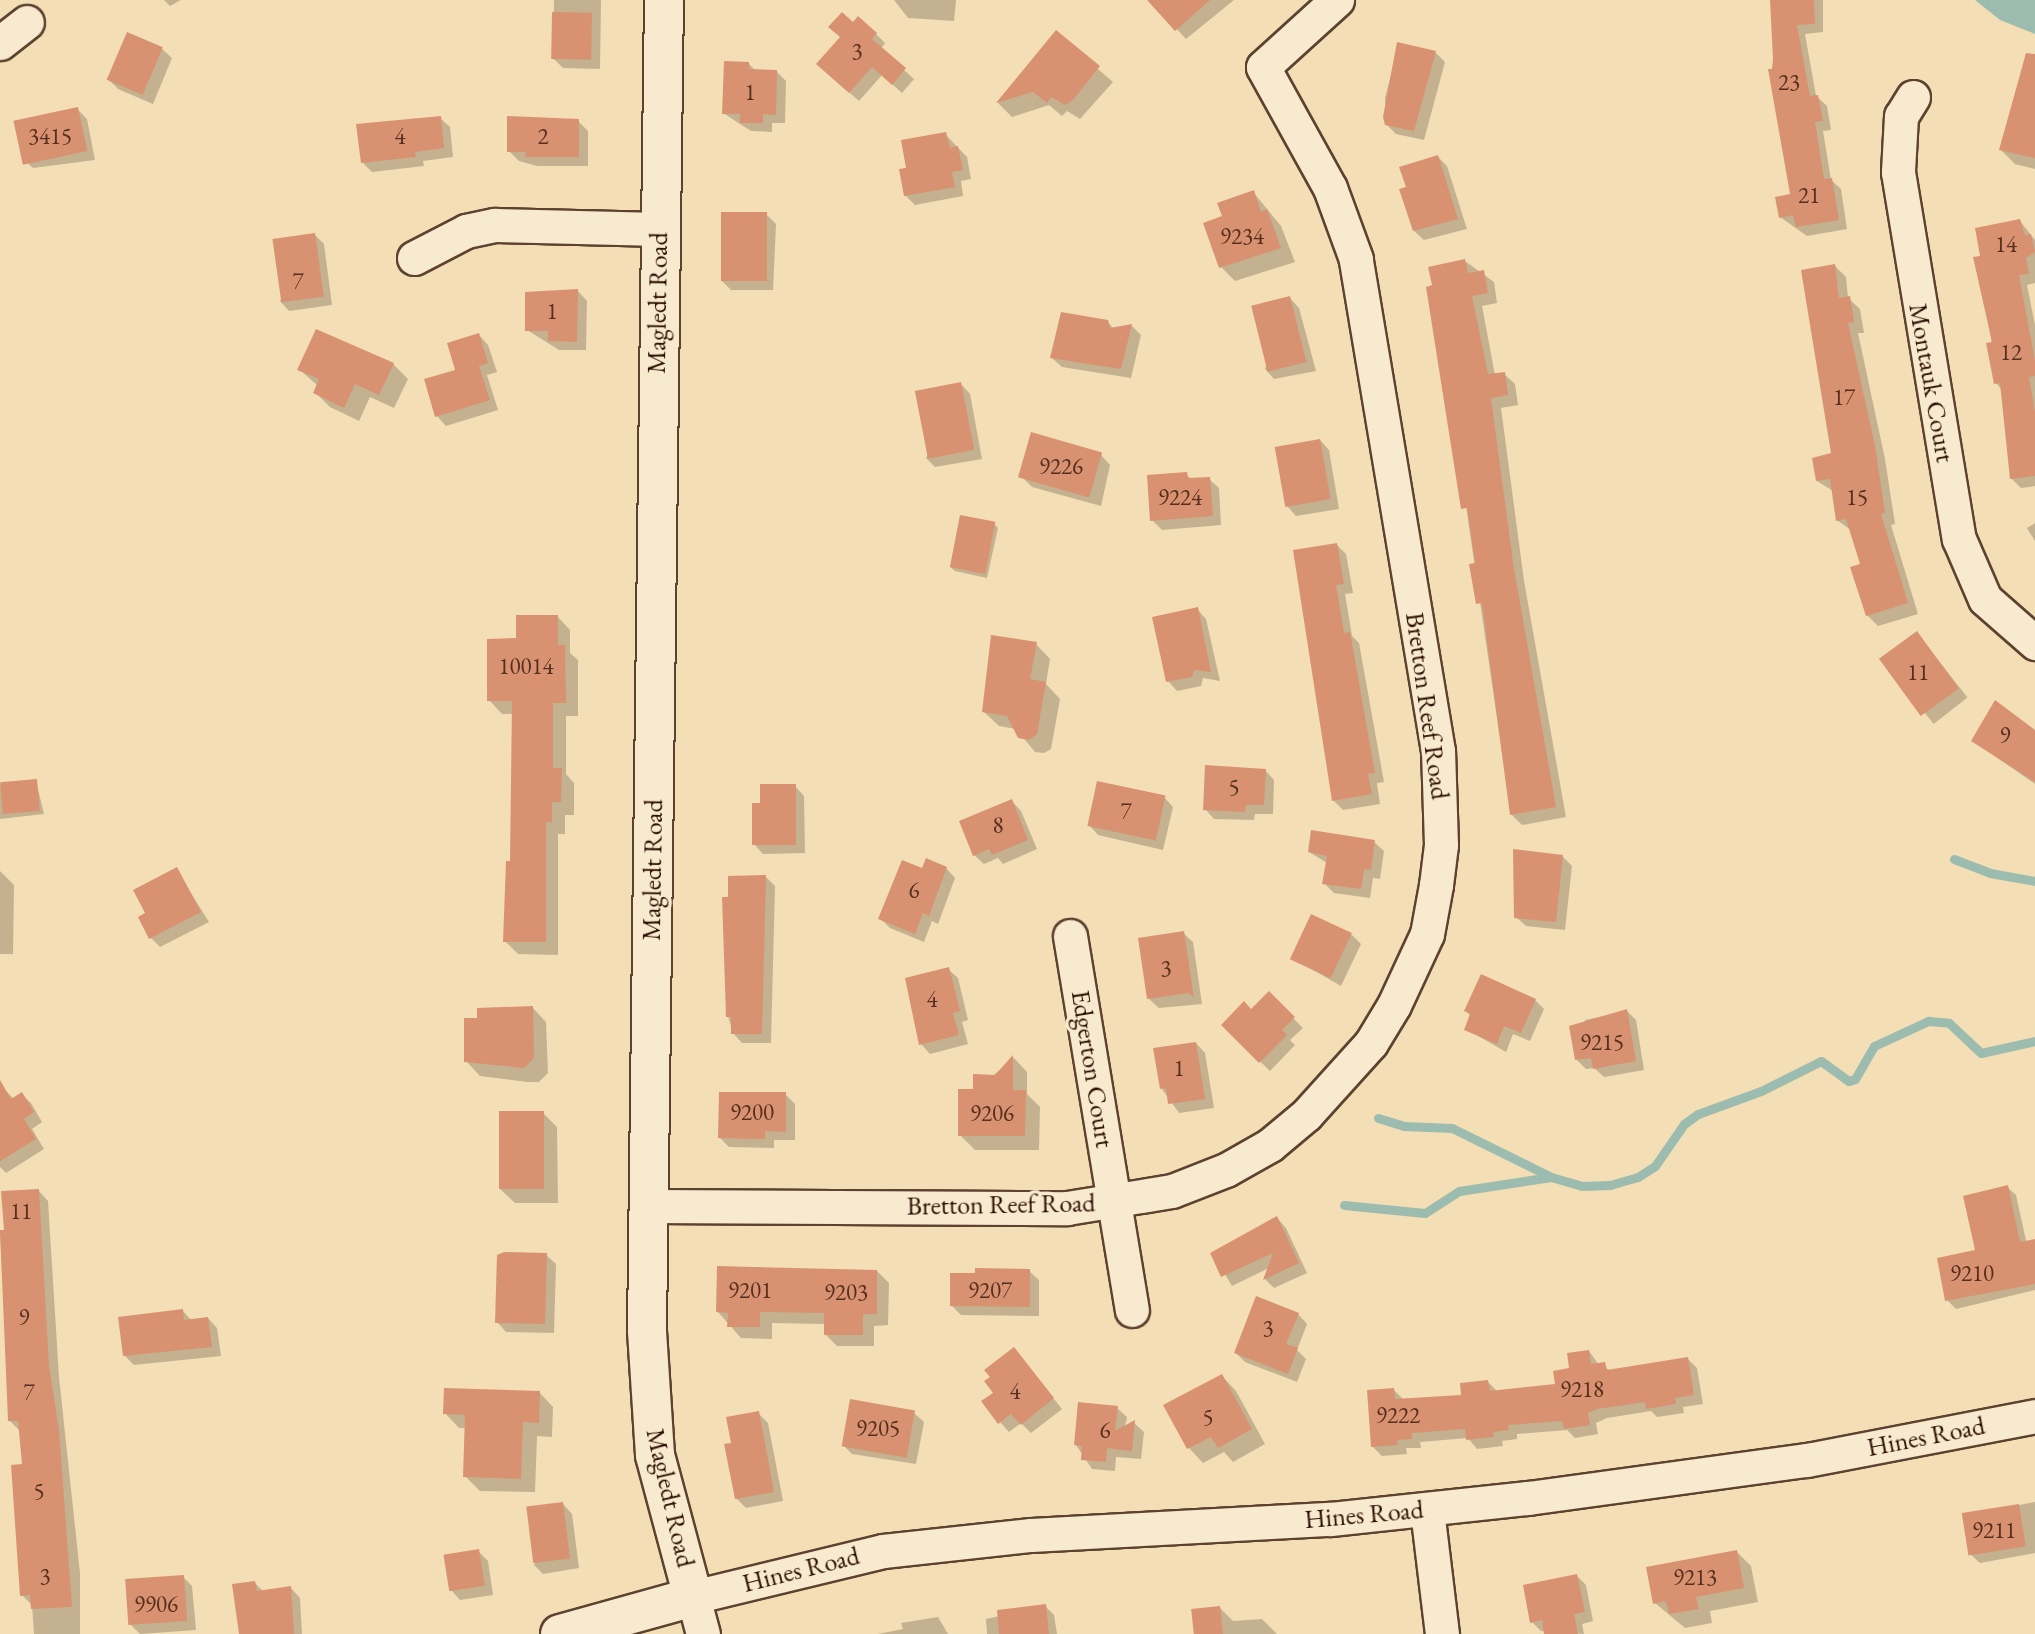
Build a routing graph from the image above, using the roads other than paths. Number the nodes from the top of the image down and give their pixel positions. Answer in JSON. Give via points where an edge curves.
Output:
{"nodes":[{"id":1,"x":664,"y":0,"type":"edge"},
{"id":2,"x":1337,"y":0,"type":"edge"},
{"id":3,"x":27,"y":22,"type":"dead end"},
{"id":4,"x":0,"y":43,"type":"edge"},
{"id":5,"x":1913,"y":97,"type":"dead end"},
{"id":6,"x":660,"y":229,"type":"junction"},
{"id":7,"x":414,"y":258,"type":"dead end"},
{"id":8,"x":2035,"y":643,"type":"edge"},
{"id":9,"x":1070,"y":936,"type":"dead end"},
{"id":10,"x":1114,"y":1202,"type":"junction"},
{"id":11,"x":649,"y":1206,"type":"junction"},
{"id":12,"x":1132,"y":1310,"type":"dead end"},
{"id":13,"x":2035,"y":1416,"type":"edge"},
{"id":14,"x":1427,"y":1510,"type":"junction"},
{"id":15,"x":693,"y":1597,"type":"junction"},
{"id":16,"x":560,"y":1634,"type":"edge"},
{"id":17,"x":704,"y":1634,"type":"edge"},
{"id":18,"x":1442,"y":1634,"type":"edge"}],
"edges":[{"from":1,"to":6,"type":"street","name":"Magledt Road"},
{"from":2,"to":10,"type":"street","name":"Bretton Reef Road","via":[[1263,67],[1330,188],[1356,259],[1438,751],[1438,872],[1427,934],[1371,1043],[1315,1106],[1270,1145],[1226,1170],[1172,1191]]},
{"from":3,"to":4,"type":"street"},
{"from":5,"to":8,"type":"street","name":"Montauk Court","via":[[1901,116],[1898,172],[1959,539],[1985,599]]},
{"from":6,"to":7,"type":"street","via":[[495,225],[466,231]]},
{"from":6,"to":11,"type":"street","name":"Magledt Road"},
{"from":9,"to":10,"type":"street","name":"Edgerton Court"},
{"from":10,"to":11,"type":"street","name":"Bretton Reef Road","via":[[989,1209]]},
{"from":10,"to":12,"type":"street","name":"Edgerton Court"},
{"from":11,"to":15,"type":"street","name":"Magledt Road","via":[[647,1331],[652,1430]]},
{"from":13,"to":14,"type":"street","name":"Hines Road","via":[[1807,1460]]},
{"from":14,"to":15,"type":"street","name":"Hines Road","via":[[935,1543],[834,1561]]},
{"from":14,"to":18,"type":"street"},
{"from":15,"to":16,"type":"street","name":"Magledt Road"},
{"from":15,"to":17,"type":"street"}]}
